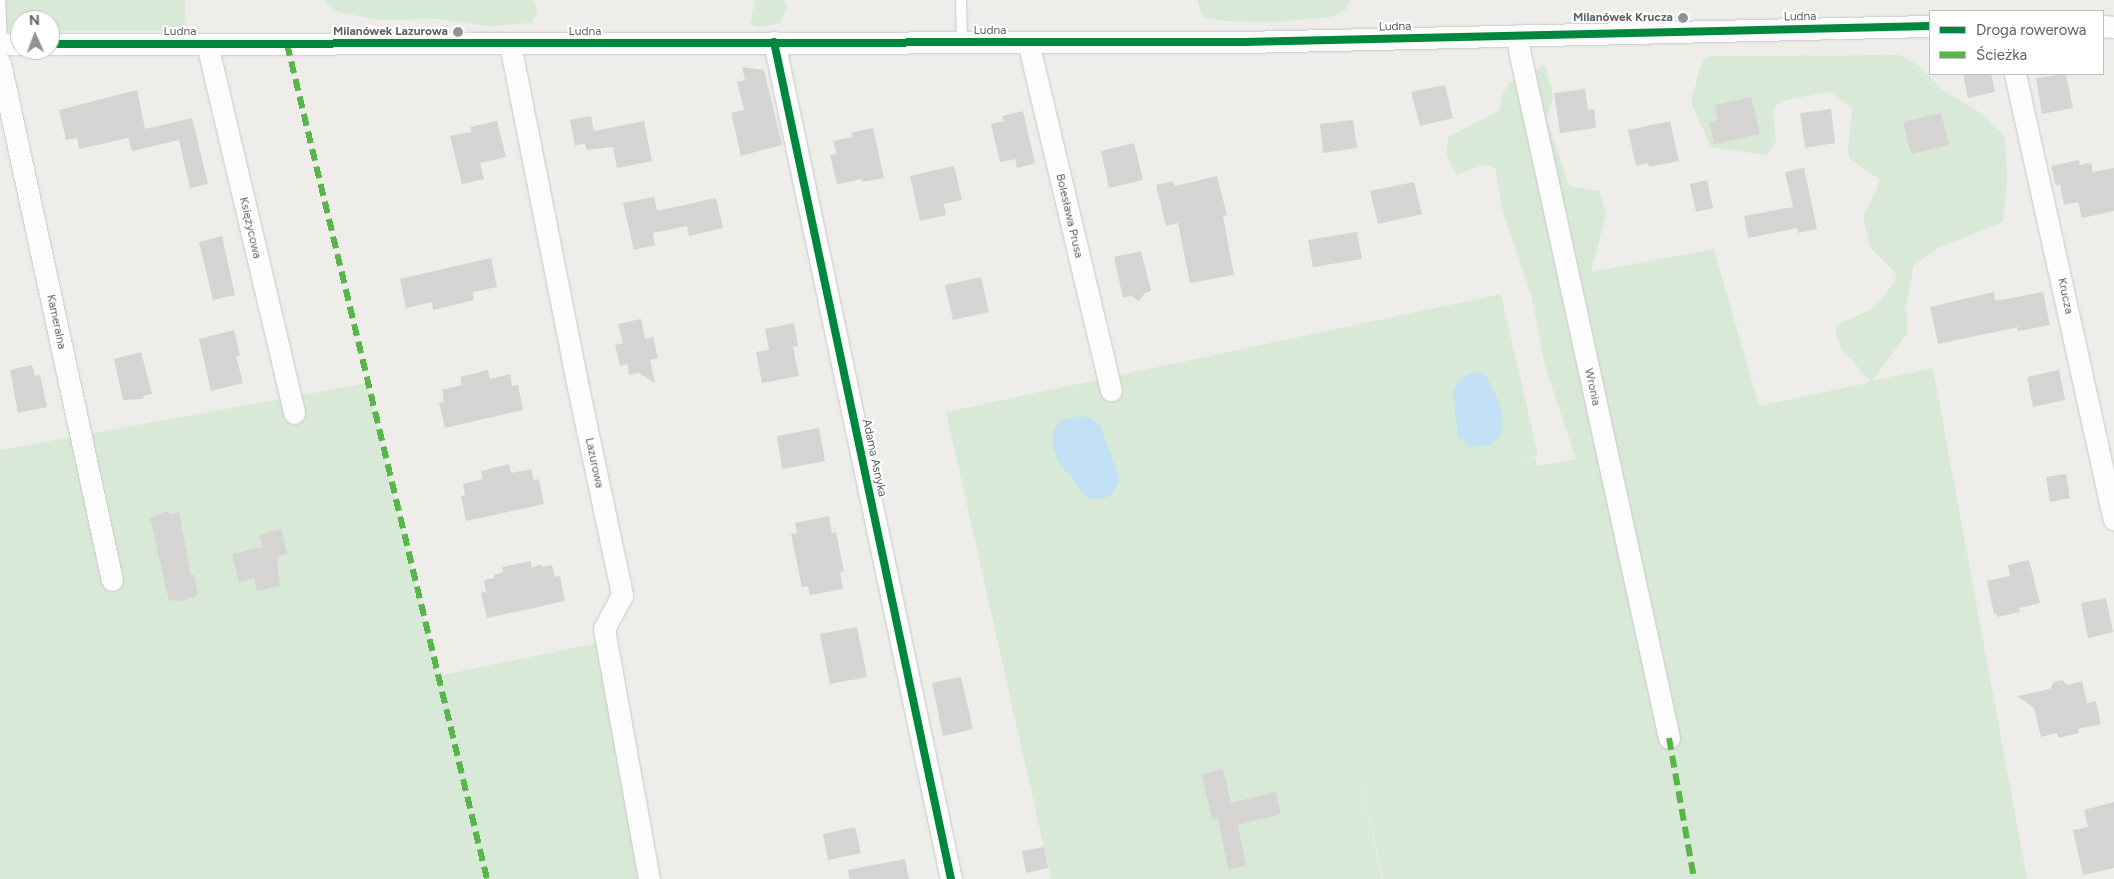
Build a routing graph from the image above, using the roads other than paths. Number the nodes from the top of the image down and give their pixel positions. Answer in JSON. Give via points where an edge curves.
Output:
{"nodes":[{"id":1,"x":0,"y":0,"type":"edge"},
{"id":2,"x":962,"y":0,"type":"edge"},
{"id":3,"x":1929,"y":26,"type":"edge"},
{"id":4,"x":1518,"y":36,"type":"junction"},
{"id":5,"x":774,"y":42,"type":"junction"},
{"id":6,"x":962,"y":42,"type":"junction"},
{"id":7,"x":1028,"y":42,"type":"junction"},
{"id":8,"x":60,"y":44,"type":"edge"},
{"id":9,"x":206,"y":44,"type":"junction"},
{"id":10,"x":510,"y":44,"type":"junction"},
{"id":11,"x":5,"y":48,"type":"edge"},
{"id":12,"x":2015,"y":75,"type":"edge"},
{"id":13,"x":1111,"y":390,"type":"dead end"},
{"id":14,"x":294,"y":413,"type":"dead end"},
{"id":15,"x":2113,"y":509,"type":"edge"},
{"id":16,"x":112,"y":580,"type":"dead end"},
{"id":17,"x":1669,"y":738,"type":"dead end"},
{"id":18,"x":649,"y":879,"type":"edge"},
{"id":19,"x":951,"y":879,"type":"edge"}],
"edges":[{"from":1,"to":11,"type":"lane"},
{"from":2,"to":6,"type":"lane"},
{"from":3,"to":4,"type":"street","name":"Ludna"},
{"from":4,"to":7,"type":"street","name":"Ludna","via":[[1244,42]]},
{"from":4,"to":17,"type":"street","name":"Wronia"},
{"from":5,"to":6,"type":"street","name":"Ludna"},
{"from":5,"to":10,"type":"street","name":"Ludna"},
{"from":5,"to":19,"type":"street","name":"Adama Asnyka"},
{"from":6,"to":7,"type":"street","name":"Ludna"},
{"from":7,"to":13,"type":"street","name":"Bolesława Prusa"},
{"from":8,"to":9,"type":"street","name":"Ludna"},
{"from":9,"to":10,"type":"street","name":"Ludna"},
{"from":9,"to":14,"type":"street","name":"Księżycowa"},
{"from":10,"to":18,"type":"street","name":"Lazurowa","via":[[622,595],[604,629]]},
{"from":11,"to":16,"type":"street","name":"Kameralna"},
{"from":12,"to":15,"type":"street","name":"Krucza"}]}
